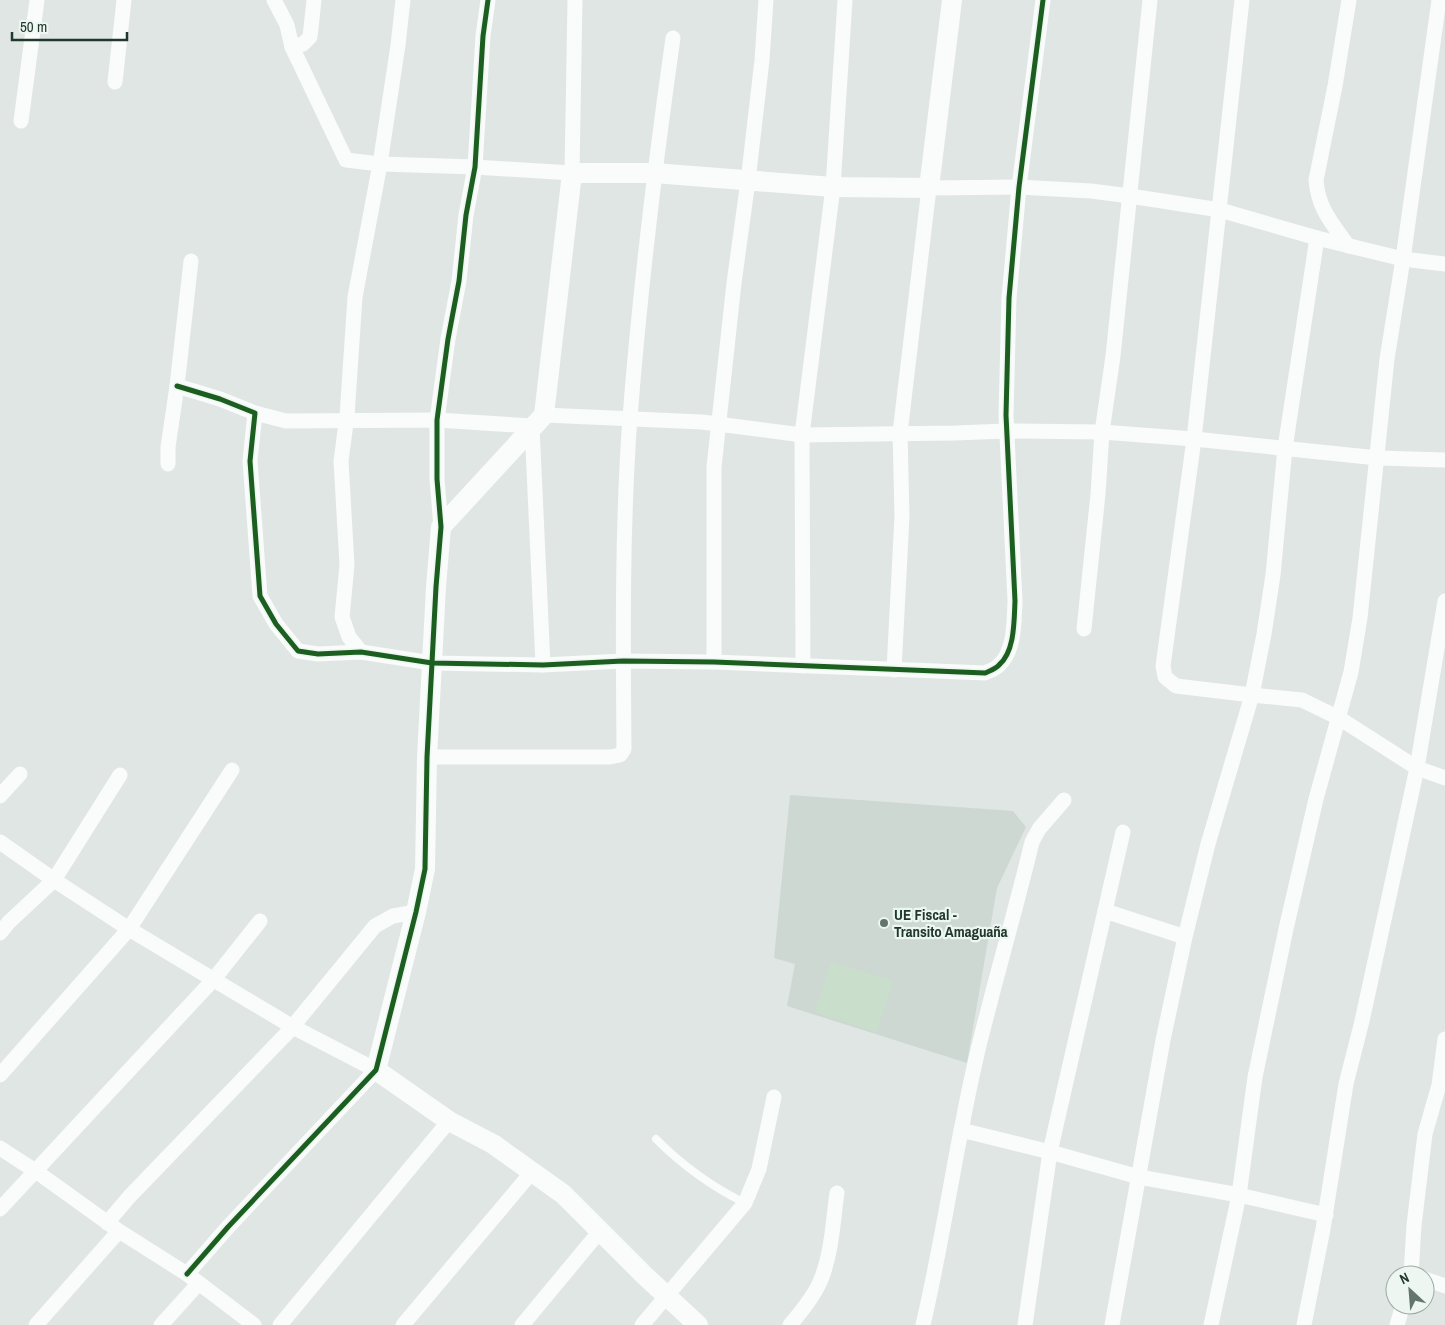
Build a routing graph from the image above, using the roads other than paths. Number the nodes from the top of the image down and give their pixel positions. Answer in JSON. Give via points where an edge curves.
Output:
{"nodes":[{"id":1,"x":36,"y":0,"type":"edge"},
{"id":2,"x":124,"y":0,"type":"edge"},
{"id":3,"x":274,"y":0,"type":"edge"},
{"id":4,"x":314,"y":0,"type":"edge"},
{"id":5,"x":403,"y":0,"type":"edge"},
{"id":6,"x":488,"y":0,"type":"edge"},
{"id":7,"x":575,"y":0,"type":"edge"},
{"id":8,"x":766,"y":0,"type":"edge"},
{"id":9,"x":845,"y":0,"type":"edge"},
{"id":10,"x":952,"y":0,"type":"edge"},
{"id":11,"x":1044,"y":0,"type":"edge"},
{"id":12,"x":1150,"y":0,"type":"edge"},
{"id":13,"x":1242,"y":0,"type":"edge"},
{"id":14,"x":1349,"y":0,"type":"edge"},
{"id":15,"x":1438,"y":0,"type":"edge"},
{"id":16,"x":673,"y":38,"type":"dead end"},
{"id":17,"x":292,"y":47,"type":"junction"},
{"id":18,"x":115,"y":82,"type":"dead end"},
{"id":19,"x":21,"y":121,"type":"dead end"},
{"id":20,"x":380,"y":164,"type":"junction"},
{"id":21,"x":474,"y":167,"type":"junction"},
{"id":22,"x":654,"y":173,"type":"junction"},
{"id":23,"x":572,"y":174,"type":"junction"},
{"id":24,"x":748,"y":181,"type":"junction"},
{"id":25,"x":833,"y":187,"type":"junction"},
{"id":26,"x":1019,"y":187,"type":"junction"},
{"id":27,"x":929,"y":188,"type":"junction"},
{"id":28,"x":1130,"y":196,"type":"junction"},
{"id":29,"x":1220,"y":210,"type":"junction"},
{"id":30,"x":1316,"y":238,"type":"junction"},
{"id":31,"x":1348,"y":246,"type":"junction"},
{"id":32,"x":1403,"y":260,"type":"junction"},
{"id":33,"x":192,"y":261,"type":"dead end"},
{"id":34,"x":1445,"y":264,"type":"edge"},
{"id":35,"x":177,"y":386,"type":"junction"},
{"id":36,"x":255,"y":413,"type":"junction"},
{"id":37,"x":630,"y":418,"type":"junction"},
{"id":38,"x":437,"y":420,"type":"junction"},
{"id":39,"x":538,"y":421,"type":"junction"},
{"id":40,"x":346,"y":422,"type":"junction"},
{"id":41,"x":719,"y":424,"type":"junction"},
{"id":42,"x":1006,"y":431,"type":"junction"},
{"id":43,"x":1102,"y":432,"type":"junction"},
{"id":44,"x":900,"y":433,"type":"junction"},
{"id":45,"x":802,"y":435,"type":"junction"},
{"id":46,"x":1194,"y":439,"type":"junction"},
{"id":47,"x":1285,"y":448,"type":"junction"},
{"id":48,"x":1378,"y":458,"type":"junction"},
{"id":49,"x":1445,"y":460,"type":"edge"},
{"id":50,"x":168,"y":464,"type":"dead end"},
{"id":51,"x":442,"y":527,"type":"junction"},
{"id":52,"x":1445,"y":601,"type":"edge"},
{"id":53,"x":1084,"y":629,"type":"dead end"},
{"id":54,"x":361,"y":652,"type":"junction"},
{"id":55,"x":624,"y":661,"type":"junction"},
{"id":56,"x":714,"y":662,"type":"junction"},
{"id":57,"x":432,"y":664,"type":"junction"},
{"id":58,"x":543,"y":665,"type":"junction"},
{"id":59,"x":802,"y":666,"type":"junction"},
{"id":60,"x":894,"y":670,"type":"junction"},
{"id":61,"x":1252,"y":696,"type":"junction"},
{"id":62,"x":1339,"y":718,"type":"junction"},
{"id":63,"x":427,"y":757,"type":"junction"},
{"id":64,"x":1417,"y":768,"type":"junction"},
{"id":65,"x":232,"y":770,"type":"dead end"},
{"id":66,"x":20,"y":774,"type":"dead end"},
{"id":67,"x":120,"y":775,"type":"dead end"},
{"id":68,"x":1445,"y":778,"type":"edge"},
{"id":69,"x":0,"y":796,"type":"edge"},
{"id":70,"x":1064,"y":800,"type":"dead end"},
{"id":71,"x":1123,"y":832,"type":"dead end"},
{"id":72,"x":0,"y":842,"type":"edge"},
{"id":73,"x":54,"y":880,"type":"junction"},
{"id":74,"x":1105,"y":911,"type":"junction"},
{"id":75,"x":416,"y":912,"type":"junction"},
{"id":76,"x":260,"y":921,"type":"dead end"},
{"id":77,"x":129,"y":929,"type":"junction"},
{"id":78,"x":0,"y":933,"type":"edge"},
{"id":79,"x":1185,"y":937,"type":"junction"},
{"id":80,"x":214,"y":979,"type":"junction"},
{"id":81,"x":293,"y":1027,"type":"junction"},
{"id":82,"x":1445,"y":1039,"type":"edge"},
{"id":83,"x":376,"y":1070,"type":"junction"},
{"id":84,"x":0,"y":1075,"type":"edge"},
{"id":85,"x":774,"y":1097,"type":"dead end"},
{"id":86,"x":449,"y":1121,"type":"junction"},
{"id":87,"x":961,"y":1130,"type":"junction"},
{"id":88,"x":656,"y":1139,"type":"dead end"},
{"id":89,"x":0,"y":1148,"type":"edge"},
{"id":90,"x":1050,"y":1152,"type":"junction"},
{"id":91,"x":37,"y":1172,"type":"junction"},
{"id":92,"x":532,"y":1172,"type":"junction"},
{"id":93,"x":1139,"y":1177,"type":"junction"},
{"id":94,"x":837,"y":1193,"type":"dead end"},
{"id":95,"x":1239,"y":1195,"type":"junction"},
{"id":96,"x":745,"y":1203,"type":"junction"},
{"id":97,"x":0,"y":1210,"type":"edge"},
{"id":98,"x":1326,"y":1215,"type":"junction"},
{"id":99,"x":113,"y":1227,"type":"junction"},
{"id":100,"x":600,"y":1231,"type":"junction"},
{"id":101,"x":1415,"y":1265,"type":"edge"},
{"id":102,"x":193,"y":1278,"type":"junction"},
{"id":103,"x":667,"y":1296,"type":"junction"},
{"id":104,"x":36,"y":1325,"type":"edge"},
{"id":105,"x":160,"y":1325,"type":"edge"},
{"id":106,"x":254,"y":1325,"type":"edge"},
{"id":107,"x":280,"y":1325,"type":"edge"},
{"id":108,"x":403,"y":1325,"type":"edge"},
{"id":109,"x":522,"y":1325,"type":"edge"},
{"id":110,"x":642,"y":1325,"type":"edge"},
{"id":111,"x":698,"y":1325,"type":"edge"},
{"id":112,"x":790,"y":1325,"type":"edge"},
{"id":113,"x":923,"y":1325,"type":"edge"},
{"id":114,"x":1025,"y":1325,"type":"edge"},
{"id":115,"x":1112,"y":1325,"type":"edge"},
{"id":116,"x":1211,"y":1325,"type":"edge"},
{"id":117,"x":1304,"y":1325,"type":"edge"}],
"edges":[{"from":1,"to":19,"type":"street"},
{"from":2,"to":18,"type":"street"},
{"from":3,"to":17,"type":"street","via":[[287,25]]},
{"from":4,"to":17,"type":"street","via":[[310,37]]},
{"from":5,"to":20,"type":"street"},
{"from":6,"to":21,"type":"street"},
{"from":7,"to":23,"type":"street"},
{"from":8,"to":24,"type":"street"},
{"from":9,"to":25,"type":"street"},
{"from":10,"to":27,"type":"street"},
{"from":11,"to":26,"type":"street"},
{"from":12,"to":28,"type":"street"},
{"from":13,"to":29,"type":"street"},
{"from":14,"to":31,"type":"street","via":[[1316,180],[1317,195],[1323,209]]},
{"from":15,"to":32,"type":"street"},
{"from":16,"to":22,"type":"street"},
{"from":17,"to":20,"type":"street","via":[[346,160]]},
{"from":20,"to":21,"type":"street"},
{"from":20,"to":40,"type":"street","via":[[355,297]]},
{"from":21,"to":23,"type":"street"},
{"from":21,"to":38,"type":"street"},
{"from":22,"to":23,"type":"street"},
{"from":22,"to":24,"type":"street"},
{"from":22,"to":37,"type":"street"},
{"from":23,"to":39,"type":"street"},
{"from":24,"to":25,"type":"street"},
{"from":24,"to":41,"type":"street"},
{"from":25,"to":27,"type":"street"},
{"from":25,"to":45,"type":"street"},
{"from":26,"to":27,"type":"street"},
{"from":26,"to":28,"type":"street"},
{"from":26,"to":42,"type":"street","via":[[1009,298]]},
{"from":27,"to":44,"type":"street"},
{"from":28,"to":29,"type":"street"},
{"from":28,"to":43,"type":"street"},
{"from":29,"to":30,"type":"street"},
{"from":29,"to":46,"type":"street"},
{"from":30,"to":31,"type":"street"},
{"from":30,"to":47,"type":"street"},
{"from":31,"to":32,"type":"street"},
{"from":32,"to":34,"type":"street"},
{"from":32,"to":48,"type":"street","via":[[1387,359]]},
{"from":33,"to":35,"type":"street"},
{"from":35,"to":36,"type":"street"},
{"from":35,"to":50,"type":"street"},
{"from":36,"to":40,"type":"street","via":[[286,421]]},
{"from":36,"to":54,"type":"street","via":[[250,461],[260,596],[276,624],[298,651],[318,654]]},
{"from":37,"to":39,"type":"street"},
{"from":37,"to":41,"type":"street"},
{"from":37,"to":55,"type":"street","via":[[624,547]]},
{"from":38,"to":39,"type":"street"},
{"from":38,"to":40,"type":"street"},
{"from":38,"to":51,"type":"street","via":[[437,480]]},
{"from":39,"to":51,"type":"street"},
{"from":39,"to":58,"type":"street"},
{"from":40,"to":54,"type":"street","via":[[340,461],[347,565],[342,617],[349,637]]},
{"from":41,"to":45,"type":"street"},
{"from":41,"to":56,"type":"street","via":[[714,467]]},
{"from":42,"to":43,"type":"street"},
{"from":42,"to":44,"type":"street"},
{"from":42,"to":60,"type":"street","via":[[1015,601],[1014,631],[1006,657],[985,673]]},
{"from":43,"to":46,"type":"street"},
{"from":43,"to":53,"type":"street"},
{"from":44,"to":45,"type":"street"},
{"from":44,"to":60,"type":"street","via":[[902,516]]},
{"from":45,"to":59,"type":"street"},
{"from":46,"to":47,"type":"street"},
{"from":46,"to":61,"type":"street","via":[[1163,666],[1165,677],[1176,686]]},
{"from":47,"to":48,"type":"street"},
{"from":47,"to":61,"type":"street","via":[[1273,575]]},
{"from":48,"to":49,"type":"street"},
{"from":48,"to":62,"type":"street","via":[[1360,618]]},
{"from":51,"to":57,"type":"street"},
{"from":52,"to":64,"type":"street"},
{"from":54,"to":57,"type":"street"},
{"from":55,"to":56,"type":"street"},
{"from":55,"to":58,"type":"street"},
{"from":55,"to":63,"type":"street","via":[[624,749],[620,755]]},
{"from":56,"to":59,"type":"street"},
{"from":57,"to":58,"type":"street"},
{"from":57,"to":63,"type":"street"},
{"from":59,"to":60,"type":"street"},
{"from":61,"to":62,"type":"street","via":[[1302,700]]},
{"from":61,"to":79,"type":"street","via":[[1208,844]]},
{"from":62,"to":64,"type":"street"},
{"from":62,"to":95,"type":"street","via":[[1316,799],[1286,929],[1255,1077]]},
{"from":63,"to":75,"type":"street","via":[[425,869]]},
{"from":64,"to":68,"type":"street"},
{"from":64,"to":98,"type":"street","via":[[1346,1084]]},
{"from":65,"to":77,"type":"street"},
{"from":66,"to":69,"type":"street"},
{"from":67,"to":73,"type":"street"},
{"from":70,"to":87,"type":"street","via":[[1032,842],[977,1054]]},
{"from":71,"to":74,"type":"street"},
{"from":72,"to":73,"type":"street"},
{"from":73,"to":77,"type":"street"},
{"from":73,"to":78,"type":"street"},
{"from":74,"to":79,"type":"street"},
{"from":74,"to":90,"type":"street"},
{"from":75,"to":81,"type":"street","via":[[393,916],[374,926]]},
{"from":75,"to":83,"type":"street"},
{"from":76,"to":80,"type":"street"},
{"from":77,"to":80,"type":"street"},
{"from":77,"to":84,"type":"street"},
{"from":79,"to":93,"type":"street"},
{"from":80,"to":81,"type":"street"},
{"from":80,"to":91,"type":"street"},
{"from":81,"to":83,"type":"street"},
{"from":81,"to":99,"type":"street","via":[[129,1197]]},
{"from":82,"to":101,"type":"street","via":[[1439,1085],[1425,1134],[1414,1225]]},
{"from":83,"to":86,"type":"street"},
{"from":83,"to":102,"type":"street","via":[[228,1227]]},
{"from":85,"to":96,"type":"street","via":[[760,1168]]},
{"from":86,"to":92,"type":"street","via":[[493,1144]]},
{"from":86,"to":107,"type":"street"},
{"from":87,"to":90,"type":"street"},
{"from":87,"to":113,"type":"street"},
{"from":88,"to":96,"type":"lane","via":[[672,1155],[723,1192]]},
{"from":89,"to":91,"type":"street"},
{"from":90,"to":93,"type":"street"},
{"from":90,"to":114,"type":"street"},
{"from":91,"to":97,"type":"street"},
{"from":91,"to":99,"type":"street"},
{"from":92,"to":100,"type":"street","via":[[563,1194]]},
{"from":92,"to":108,"type":"street"},
{"from":93,"to":95,"type":"street"},
{"from":93,"to":115,"type":"street"},
{"from":94,"to":112,"type":"street","via":[[833,1234],[822,1278]]},
{"from":95,"to":98,"type":"street"},
{"from":95,"to":116,"type":"street"},
{"from":96,"to":103,"type":"street"},
{"from":98,"to":117,"type":"street"},
{"from":99,"to":102,"type":"street"},
{"from":99,"to":104,"type":"street"},
{"from":100,"to":103,"type":"street"},
{"from":100,"to":109,"type":"street"},
{"from":102,"to":105,"type":"street"},
{"from":102,"to":106,"type":"street"},
{"from":103,"to":110,"type":"street"},
{"from":103,"to":111,"type":"street"}]}
